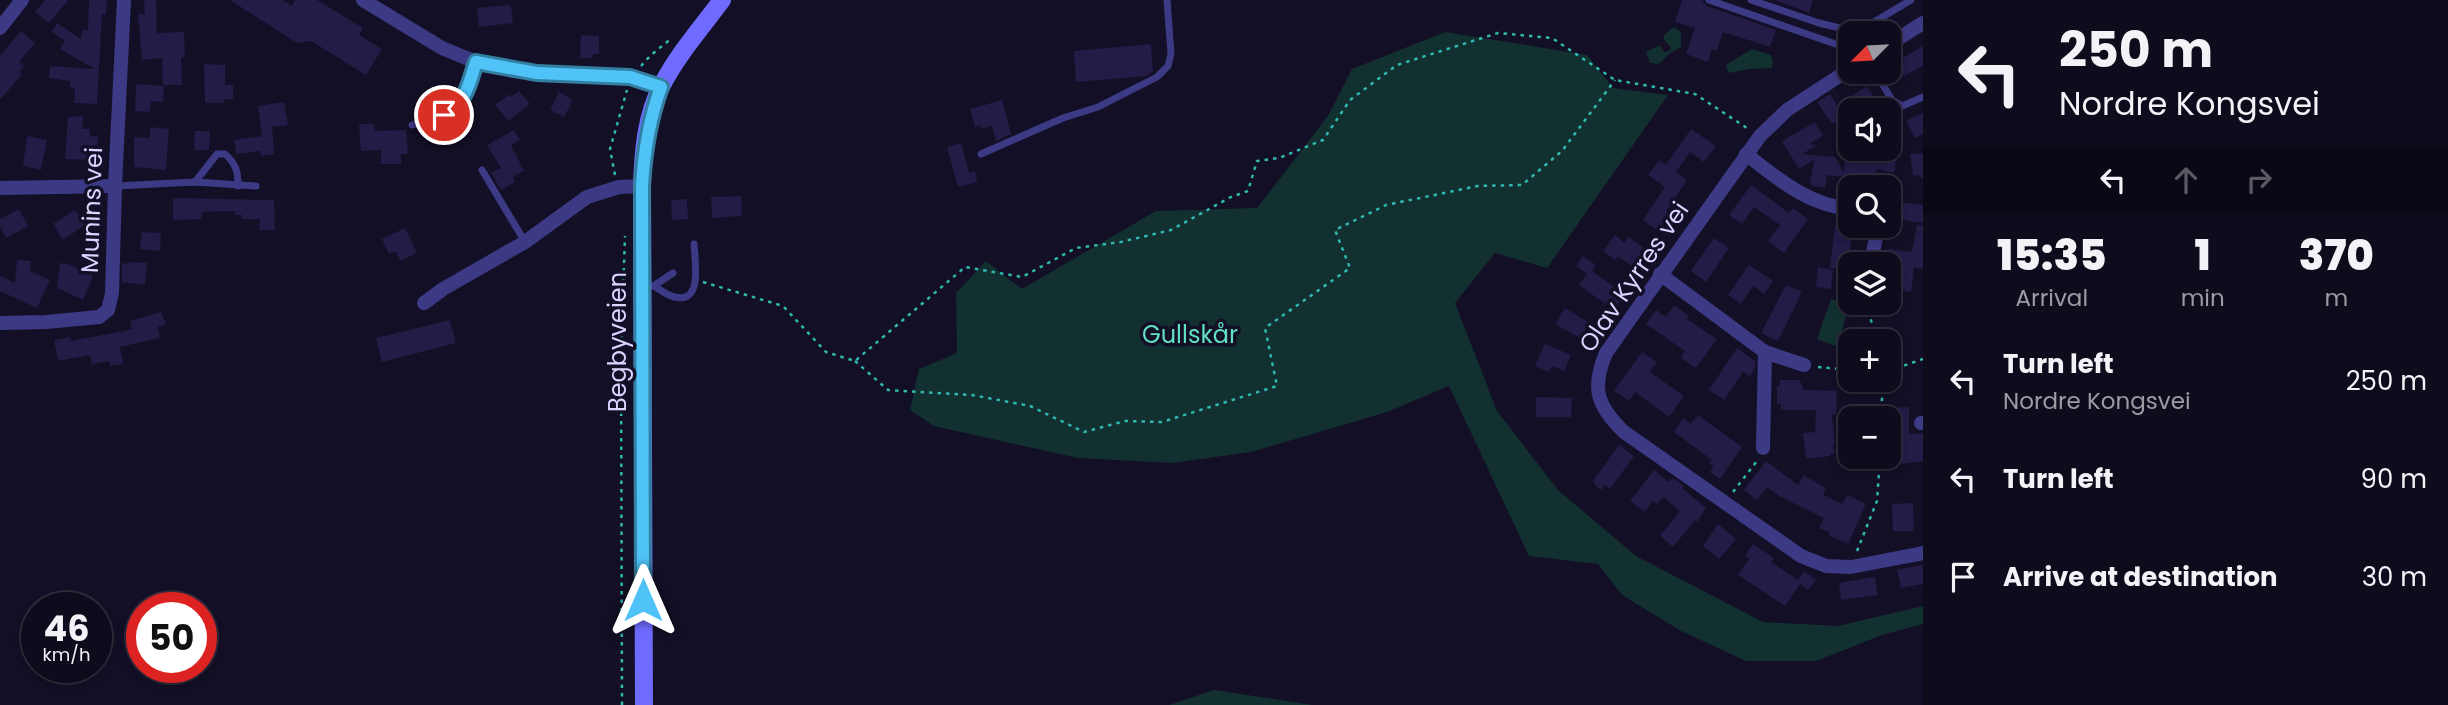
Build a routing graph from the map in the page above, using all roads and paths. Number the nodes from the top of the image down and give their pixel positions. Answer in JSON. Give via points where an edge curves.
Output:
{"nodes":[{"id":1,"x":22,"y":0,"type":"edge"},
{"id":2,"x":124,"y":0,"type":"edge"},
{"id":3,"x":363,"y":0,"type":"edge"},
{"id":4,"x":722,"y":0,"type":"edge"},
{"id":5,"x":1167,"y":0,"type":"edge"},
{"id":6,"x":1709,"y":0,"type":"edge"},
{"id":7,"x":1751,"y":0,"type":"edge"},
{"id":8,"x":1910,"y":0,"type":"edge"},
{"id":9,"x":1923,"y":23,"type":"edge"},
{"id":10,"x":0,"y":28,"type":"edge"},
{"id":11,"x":675,"y":36,"type":"dead end"},
{"id":12,"x":1901,"y":37,"type":"edge"},
{"id":13,"x":1838,"y":45,"type":"edge"},
{"id":14,"x":476,"y":62,"type":"junction"},
{"id":15,"x":630,"y":77,"type":"junction"},
{"id":16,"x":1838,"y":77,"type":"edge"},
{"id":17,"x":1615,"y":80,"type":"junction"},
{"id":18,"x":1882,"y":84,"type":"edge"},
{"id":19,"x":661,"y":87,"type":"junction"},
{"id":20,"x":1923,"y":97,"type":"edge"},
{"id":21,"x":412,"y":125,"type":"dead end"},
{"id":22,"x":1760,"y":136,"type":"junction"},
{"id":23,"x":981,"y":154,"type":"dead end"},
{"id":24,"x":1746,"y":154,"type":"junction"},
{"id":25,"x":482,"y":170,"type":"dead end"},
{"id":26,"x":195,"y":182,"type":"junction"},
{"id":27,"x":115,"y":186,"type":"junction"},
{"id":28,"x":238,"y":186,"type":"junction"},
{"id":29,"x":256,"y":186,"type":"dead end"},
{"id":30,"x":642,"y":186,"type":"junction"},
{"id":31,"x":619,"y":187,"type":"junction"},
{"id":32,"x":0,"y":188,"type":"edge"},
{"id":33,"x":1838,"y":208,"type":"edge"},
{"id":34,"x":625,"y":227,"type":"dead end"},
{"id":35,"x":525,"y":242,"type":"junction"},
{"id":36,"x":694,"y":244,"type":"dead end"},
{"id":37,"x":673,"y":273,"type":"dead end"},
{"id":38,"x":1660,"y":274,"type":"junction"},
{"id":39,"x":697,"y":280,"type":"junction"},
{"id":40,"x":649,"y":284,"type":"junction"},
{"id":41,"x":424,"y":303,"type":"dead end"},
{"id":42,"x":0,"y":323,"type":"edge"},
{"id":43,"x":1765,"y":352,"type":"junction"},
{"id":44,"x":1923,"y":359,"type":"edge"},
{"id":45,"x":855,"y":361,"type":"junction"},
{"id":46,"x":1804,"y":365,"type":"joint"},
{"id":47,"x":1901,"y":367,"type":"edge"},
{"id":48,"x":1838,"y":369,"type":"edge"},
{"id":49,"x":1763,"y":448,"type":"joint"},
{"id":50,"x":1879,"y":469,"type":"edge"},
{"id":51,"x":1725,"y":503,"type":"junction"},
{"id":52,"x":1923,"y":552,"type":"edge"},
{"id":53,"x":1851,"y":567,"type":"junction"},
{"id":54,"x":622,"y":705,"type":"edge"},
{"id":55,"x":644,"y":705,"type":"edge"}],
"edges":[{"from":1,"to":10,"type":"street"},
{"from":2,"to":27,"type":"street","name":"Munins vei"},
{"from":3,"to":14,"type":"street","via":[[442,48]]},
{"from":4,"to":19,"type":"main road","name":"Begbyveien"},
{"from":5,"to":23,"type":"lane","via":[[1171,54],[1168,66],[1157,77],[1098,107]]},
{"from":6,"to":13,"type":"lane"},
{"from":7,"to":8,"type":"lane","via":[[1852,31]]},
{"from":9,"to":12,"type":"street"},
{"from":11,"to":15,"type":"path","via":[[633,68]]},
{"from":14,"to":15,"type":"street","via":[[537,73]]},
{"from":14,"to":21,"type":"lane","via":[[456,108]]},
{"from":15,"to":19,"type":"street"},
{"from":15,"to":31,"type":"path","via":[[610,149]]},
{"from":16,"to":22,"type":"street","name":"Olav Kyrres vei","via":[[1787,110]]},
{"from":17,"to":22,"type":"path","via":[[1695,94]]},
{"from":17,"to":45,"type":"path","via":[[1552,38],[1498,33],[1397,65],[1350,100],[1323,140],[1279,158],[1257,161],[1248,191],[1171,230],[1076,248],[1022,277],[965,267]]},
{"from":17,"to":45,"type":"path","via":[[1562,151],[1522,185],[1478,186],[1386,205],[1335,230],[1350,268],[1265,328],[1277,386],[1162,422],[1125,421],[1084,432],[1030,406],[972,395],[888,390]]},
{"from":18,"to":20,"type":"lane","via":[[1902,106]]},
{"from":19,"to":30,"type":"main road","name":"Begbyveien","via":[[650,119]]},
{"from":22,"to":24,"type":"street","name":"Olav Kyrres vei"},
{"from":24,"to":33,"type":"street","via":[[1808,198]]},
{"from":24,"to":38,"type":"street","name":"Olav Kyrres vei"},
{"from":25,"to":35,"type":"lane"},
{"from":26,"to":27,"type":"lane"},
{"from":26,"to":28,"type":"lane"},
{"from":26,"to":28,"type":"lane","via":[[217,154],[225,154],[238,171]]},
{"from":27,"to":32,"type":"street"},
{"from":27,"to":42,"type":"street","name":"Munins vei","via":[[108,310],[99,317]]},
{"from":28,"to":29,"type":"lane"},
{"from":30,"to":31,"type":"street"},
{"from":30,"to":40,"type":"main road","name":"Begbyveien"},
{"from":31,"to":35,"type":"street","via":[[587,197]]},
{"from":34,"to":54,"type":"path"},
{"from":35,"to":41,"type":"street"},
{"from":36,"to":39,"type":"lane"},
{"from":37,"to":40,"type":"lane"},
{"from":38,"to":43,"type":"street"},
{"from":38,"to":51,"type":"street","name":"Olav Kyrres vei","via":[[1606,353],[1597,380],[1602,407],[1624,432]]},
{"from":39,"to":40,"type":"lane","via":[[692,292],[683,297]]},
{"from":39,"to":45,"type":"path","via":[[783,306],[825,352]]},
{"from":40,"to":55,"type":"main road","name":"Begbyveien"},
{"from":43,"to":46,"type":"street"},
{"from":43,"to":49,"type":"street"},
{"from":44,"to":47,"type":"path"},
{"from":46,"to":48,"type":"path"},
{"from":49,"to":51,"type":"path"},
{"from":50,"to":53,"type":"path","via":[[1877,501]]},
{"from":51,"to":53,"type":"street","name":"Olav Kyrres vei","via":[[1801,556],[1826,566]]},
{"from":52,"to":53,"type":"street","name":"Olav Kyrres vei"}]}
